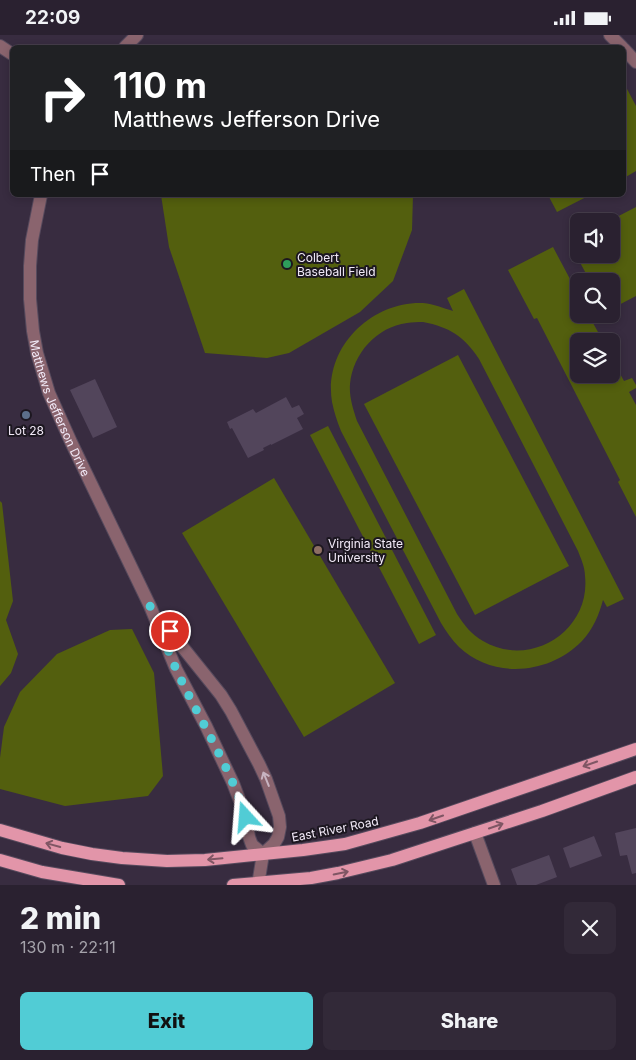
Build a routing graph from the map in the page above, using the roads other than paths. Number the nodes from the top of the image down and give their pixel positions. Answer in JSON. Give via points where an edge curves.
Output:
{"nodes":[{"id":1,"x":137,"y":35,"type":"edge"},
{"id":2,"x":610,"y":35,"type":"edge"},
{"id":3,"x":127,"y":45,"type":"edge"},
{"id":4,"x":620,"y":45,"type":"edge"},
{"id":5,"x":626,"y":51,"type":"edge"},
{"id":6,"x":636,"y":62,"type":"edge"},
{"id":7,"x":41,"y":197,"type":"edge"},
{"id":8,"x":150,"y":606,"type":"junction"},
{"id":9,"x":636,"y":749,"type":"edge"},
{"id":10,"x":636,"y":777,"type":"edge"},
{"id":11,"x":0,"y":830,"type":"edge"},
{"id":12,"x":475,"y":833,"type":"junction"},
{"id":13,"x":263,"y":855,"type":"junction"},
{"id":14,"x":0,"y":860,"type":"edge"},
{"id":15,"x":258,"y":884,"type":"edge"},
{"id":16,"x":119,"y":885,"type":"edge"},
{"id":17,"x":233,"y":885,"type":"edge"},
{"id":18,"x":494,"y":885,"type":"edge"}],
"edges":[{"from":1,"to":3,"type":"street"},
{"from":2,"to":4,"type":"street"},
{"from":5,"to":6,"type":"street"},
{"from":7,"to":8,"type":"street","name":"Matthews Jefferson Drive","via":[[30,266],[30,299],[42,372],[60,418]]},
{"from":8,"to":13,"type":"street","name":"Matthews Jefferson Drive","via":[[176,669],[233,783],[252,845]]},
{"from":13,"to":8,"type":"street","name":"Matthews Jefferson Drive","one_way":true,"via":[[274,844],[280,827],[280,816],[266,779],[220,695]]},
{"from":9,"to":13,"type":"main road","name":"East River Road","one_way":true,"via":[[394,831],[345,844]]},
{"from":12,"to":10,"type":"main road","one_way":true},
{"from":13,"to":11,"type":"main road","name":"East River Road","one_way":true,"via":[[167,861],[122,858],[62,848]]},
{"from":15,"to":12,"type":"main road","one_way":true,"via":[[338,873],[392,860]]},
{"from":12,"to":18,"type":"street"},
{"from":13,"to":15,"type":"street","name":"Matthews Jefferson Drive"},
{"from":14,"to":16,"type":"main road","via":[[21,867]]},
{"from":15,"to":17,"type":"main road"}]}
